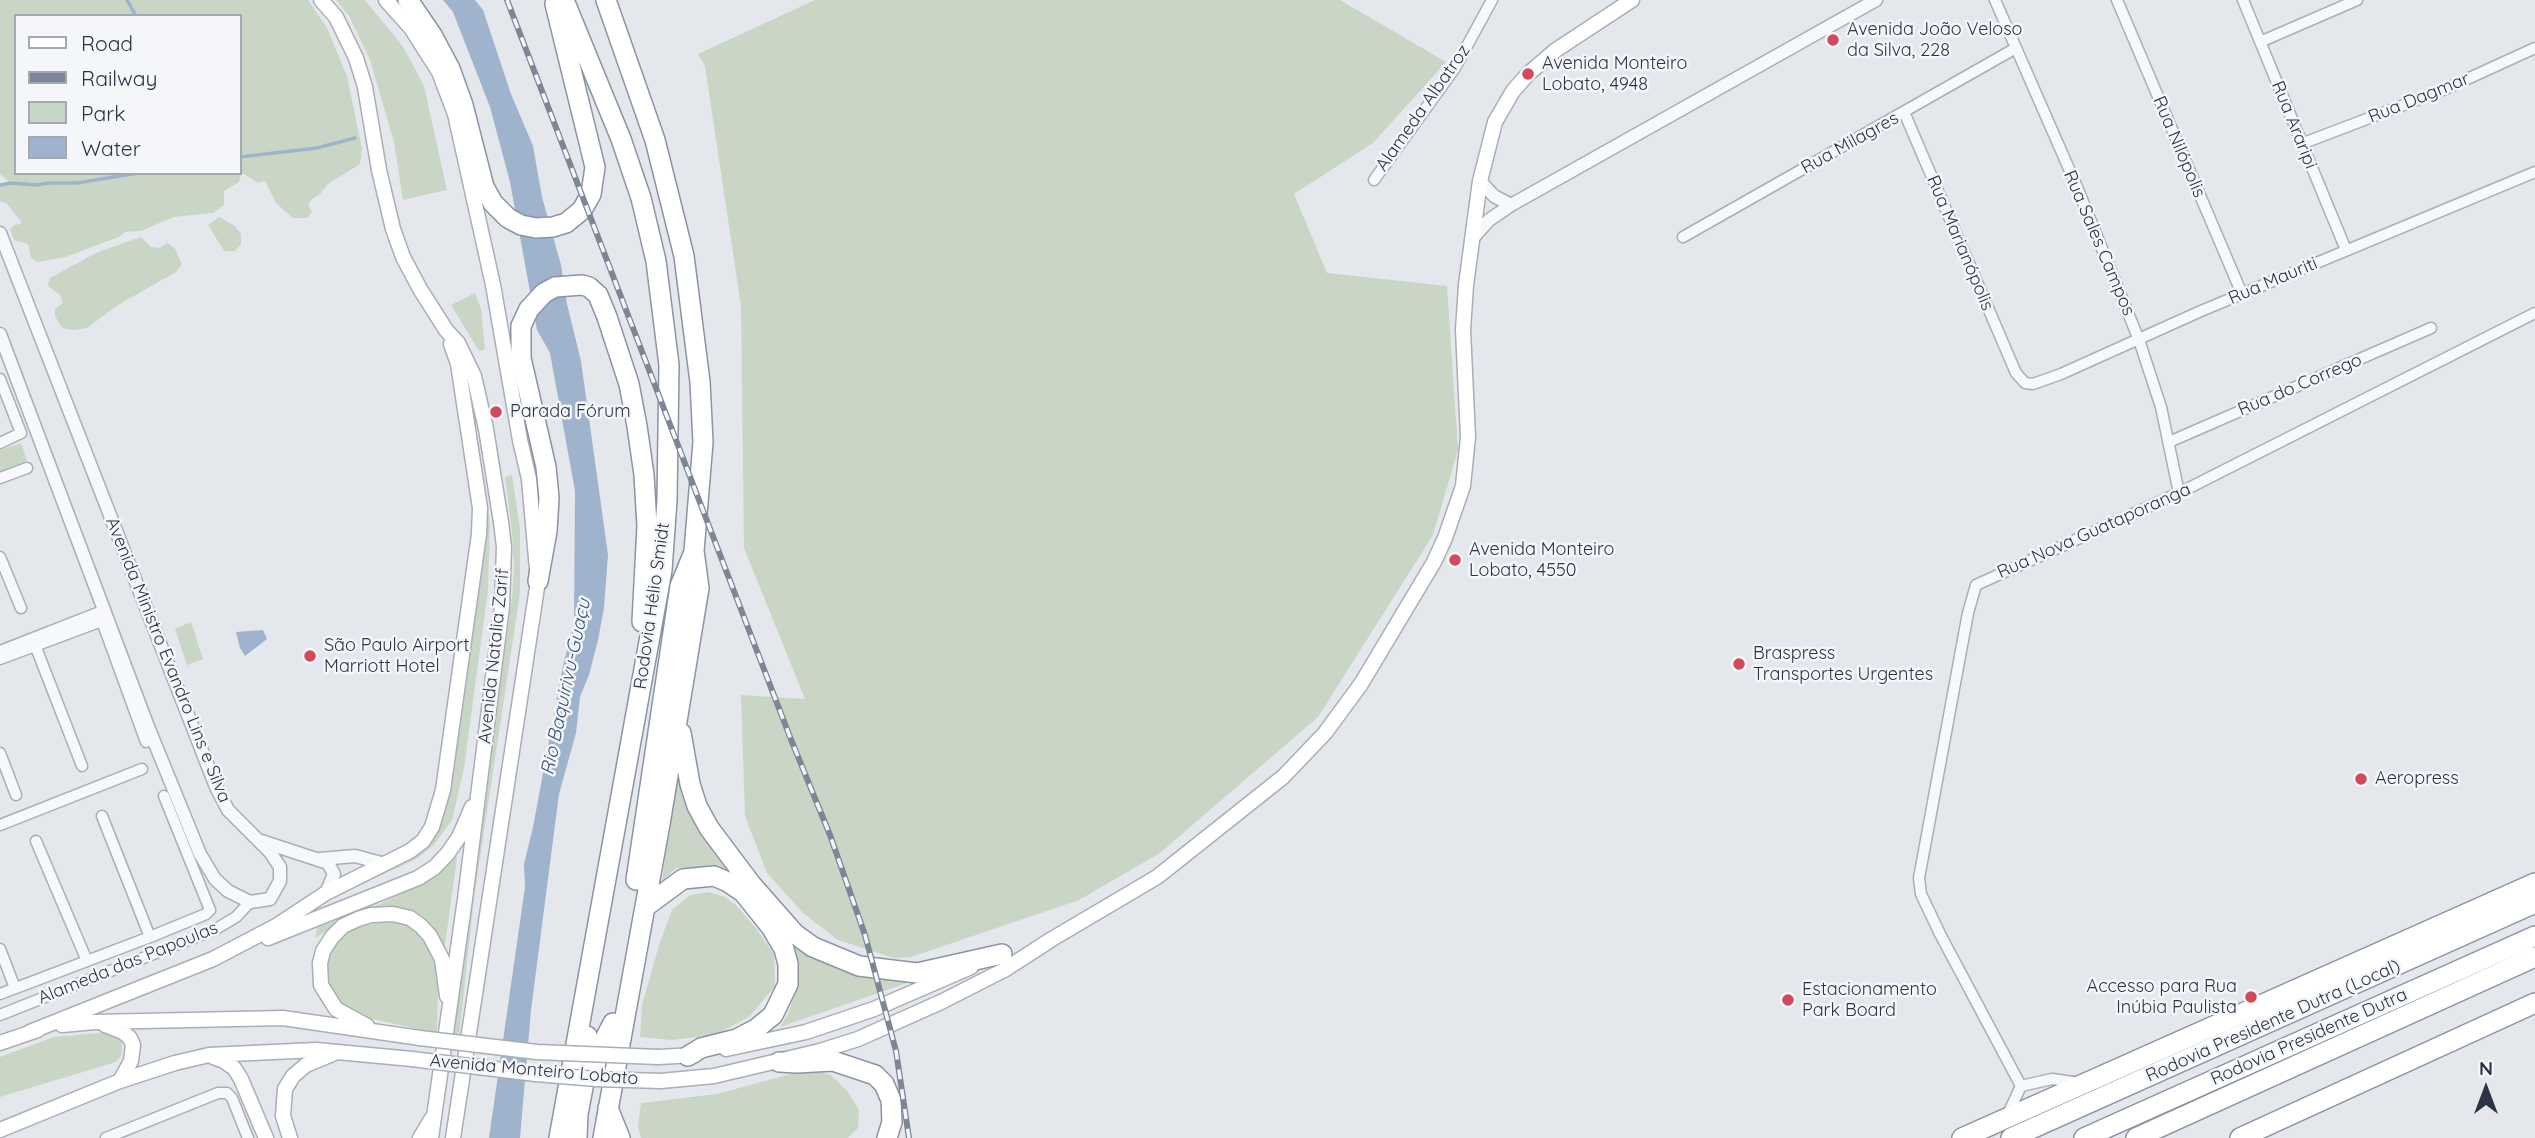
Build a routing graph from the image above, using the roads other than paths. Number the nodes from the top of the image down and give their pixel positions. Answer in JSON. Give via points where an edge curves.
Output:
{"nodes":[{"id":1,"x":321,"y":0,"type":"edge"},
{"id":2,"x":386,"y":0,"type":"edge"},
{"id":3,"x":408,"y":0,"type":"edge"},
{"id":4,"x":553,"y":0,"type":"edge"},
{"id":5,"x":564,"y":0,"type":"edge"},
{"id":6,"x":606,"y":0,"type":"edge"},
{"id":7,"x":1492,"y":0,"type":"edge"},
{"id":8,"x":1632,"y":0,"type":"edge"},
{"id":9,"x":1876,"y":0,"type":"edge"},
{"id":10,"x":1996,"y":0,"type":"edge"},
{"id":11,"x":2117,"y":0,"type":"edge"},
{"id":12,"x":2242,"y":0,"type":"edge"},
{"id":13,"x":2357,"y":0,"type":"edge"},
{"id":14,"x":2260,"y":42,"type":"junction"},
{"id":15,"x":2017,"y":48,"type":"junction"},
{"id":16,"x":2535,"y":48,"type":"edge"},
{"id":17,"x":1904,"y":113,"type":"junction"},
{"id":18,"x":2301,"y":144,"type":"junction"},
{"id":19,"x":2535,"y":172,"type":"edge"},
{"id":20,"x":1374,"y":180,"type":"dead end"},
{"id":21,"x":1480,"y":181,"type":"junction"},
{"id":22,"x":1511,"y":205,"type":"junction"},
{"id":23,"x":0,"y":233,"type":"edge"},
{"id":24,"x":1683,"y":237,"type":"dead end"},
{"id":25,"x":1471,"y":240,"type":"junction"},
{"id":26,"x":2346,"y":250,"type":"junction"},
{"id":27,"x":2242,"y":294,"type":"junction"},
{"id":28,"x":2535,"y":313,"type":"edge"},
{"id":29,"x":2431,"y":328,"type":"dead end"},
{"id":30,"x":446,"y":330,"type":"junction"},
{"id":31,"x":0,"y":334,"type":"edge"},
{"id":32,"x":2139,"y":340,"type":"junction"},
{"id":33,"x":2015,"y":373,"type":"joint"},
{"id":34,"x":0,"y":379,"type":"edge"},
{"id":35,"x":2169,"y":442,"type":"junction"},
{"id":36,"x":0,"y":443,"type":"edge"},
{"id":37,"x":27,"y":468,"type":"dead end"},
{"id":38,"x":0,"y":478,"type":"edge"},
{"id":39,"x":2179,"y":493,"type":"junction"},
{"id":40,"x":694,"y":551,"type":"junction"},
{"id":41,"x":0,"y":557,"type":"edge"},
{"id":42,"x":538,"y":581,"type":"junction"},
{"id":43,"x":21,"y":608,"type":"dead end"},
{"id":44,"x":105,"y":610,"type":"junction"},
{"id":45,"x":35,"y":645,"type":"junction"},
{"id":46,"x":0,"y":651,"type":"edge"},
{"id":47,"x":0,"y":659,"type":"edge"},
{"id":48,"x":641,"y":685,"type":"junction"},
{"id":49,"x":678,"y":718,"type":"junction"},
{"id":50,"x":146,"y":743,"type":"dead end"},
{"id":51,"x":0,"y":753,"type":"edge"},
{"id":52,"x":82,"y":766,"type":"dead end"},
{"id":53,"x":142,"y":769,"type":"dead end"},
{"id":54,"x":481,"y":779,"type":"junction"},
{"id":55,"x":16,"y":795,"type":"dead end"},
{"id":56,"x":164,"y":796,"type":"dead end"},
{"id":57,"x":102,"y":817,"type":"dead end"},
{"id":58,"x":0,"y":825,"type":"edge"},
{"id":59,"x":258,"y":840,"type":"junction"},
{"id":60,"x":36,"y":841,"type":"dead end"},
{"id":61,"x":290,"y":851,"type":"junction"},
{"id":62,"x":320,"y":860,"type":"junction"},
{"id":63,"x":385,"y":864,"type":"junction"},
{"id":64,"x":281,"y":876,"type":"junction"},
{"id":65,"x":2535,"y":883,"type":"edge"},
{"id":66,"x":326,"y":893,"type":"junction"},
{"id":67,"x":250,"y":902,"type":"junction"},
{"id":68,"x":2535,"y":903,"type":"edge"},
{"id":69,"x":645,"y":907,"type":"junction"},
{"id":70,"x":2535,"y":936,"type":"edge"},
{"id":71,"x":150,"y":937,"type":"junction"},
{"id":72,"x":1052,"y":939,"type":"junction"},
{"id":73,"x":0,"y":949,"type":"edge"},
{"id":74,"x":1002,"y":954,"type":"junction"},
{"id":75,"x":2535,"y":957,"type":"edge"},
{"id":76,"x":213,"y":958,"type":"junction"},
{"id":77,"x":87,"y":961,"type":"junction"},
{"id":78,"x":15,"y":988,"type":"junction"},
{"id":79,"x":0,"y":994,"type":"edge"},
{"id":80,"x":2535,"y":1003,"type":"edge"},
{"id":81,"x":0,"y":1015,"type":"edge"},
{"id":82,"x":581,"y":1015,"type":"junction"},
{"id":83,"x":450,"y":1016,"type":"junction"},
{"id":84,"x":95,"y":1022,"type":"junction"},
{"id":85,"x":613,"y":1023,"type":"junction"},
{"id":86,"x":30,"y":1032,"type":"junction"},
{"id":87,"x":381,"y":1033,"type":"junction"},
{"id":88,"x":0,"y":1043,"type":"edge"},
{"id":89,"x":341,"y":1051,"type":"junction"},
{"id":90,"x":209,"y":1055,"type":"junction"},
{"id":91,"x":688,"y":1056,"type":"junction"},
{"id":92,"x":779,"y":1062,"type":"junction"},
{"id":93,"x":120,"y":1081,"type":"junction"},
{"id":94,"x":2084,"y":1083,"type":"junction"},
{"id":95,"x":2021,"y":1086,"type":"junction"},
{"id":96,"x":608,"y":1108,"type":"junction"},
{"id":97,"x":436,"y":1111,"type":"junction"},
{"id":98,"x":2006,"y":1118,"type":"junction"},
{"id":99,"x":2,"y":1130,"type":"edge"},
{"id":100,"x":106,"y":1138,"type":"edge"},
{"id":101,"x":247,"y":1138,"type":"edge"},
{"id":102,"x":266,"y":1138,"type":"edge"},
{"id":103,"x":290,"y":1138,"type":"edge"},
{"id":104,"x":419,"y":1138,"type":"edge"},
{"id":105,"x":431,"y":1138,"type":"edge"},
{"id":106,"x":453,"y":1138,"type":"edge"},
{"id":107,"x":559,"y":1138,"type":"edge"},
{"id":108,"x":578,"y":1138,"type":"edge"},
{"id":109,"x":593,"y":1138,"type":"edge"},
{"id":110,"x":603,"y":1138,"type":"edge"},
{"id":111,"x":620,"y":1138,"type":"edge"},
{"id":112,"x":887,"y":1138,"type":"edge"},
{"id":113,"x":1962,"y":1138,"type":"edge"},
{"id":114,"x":2011,"y":1138,"type":"edge"},
{"id":115,"x":2084,"y":1138,"type":"edge"},
{"id":116,"x":2136,"y":1138,"type":"edge"},
{"id":117,"x":2239,"y":1138,"type":"edge"}],
"edges":[{"from":1,"to":30,"type":"main road","name":"Avenida Natalia Zarif","via":[[336,17],[356,58],[403,257]]},
{"from":2,"to":42,"type":"main road","name":"Avenida Natalia Zarif","via":[[411,28],[439,72],[455,114],[493,285],[528,479]]},
{"from":3,"to":4,"type":"highway","via":[[450,69],[484,187],[493,203],[521,225],[553,227],[582,210],[591,194],[595,167]]},
{"from":5,"to":48,"type":"highway","name":"Rodovia Hélio Smidt","via":[[641,198],[656,261],[669,365],[662,570]]},
{"from":6,"to":40,"type":"highway","name":"Rodovia Hélio Smidt","via":[[655,140],[684,256],[703,442]]},
{"from":7,"to":20,"type":"street","name":"Alameda Albatroz","via":[[1455,68]]},
{"from":8,"to":21,"type":"main road","name":"Avenida Monteiro Lobato","via":[[1556,50],[1513,91],[1495,122]]},
{"from":9,"to":22,"type":"street"},
{"from":10,"to":15,"type":"street","name":"Rua Sales Campos"},
{"from":11,"to":27,"type":"street","name":"Rua Nilópolis"},
{"from":12,"to":14,"type":"street","name":"Rua Araripi"},
{"from":13,"to":14,"type":"street"},
{"from":14,"to":18,"type":"street","name":"Rua Araripi"},
{"from":15,"to":17,"type":"street","name":"Rua Milagres"},
{"from":15,"to":32,"type":"street","name":"Rua Sales Campos"},
{"from":16,"to":18,"type":"street","name":"Rua Dagmar","via":[[2443,90]]},
{"from":17,"to":24,"type":"street","name":"Rua Milagres"},
{"from":17,"to":33,"type":"street","name":"Rua Marianópolis"},
{"from":18,"to":26,"type":"street","name":"Rua Araripi"},
{"from":19,"to":26,"type":"street","name":"Rua Mauriti"},
{"from":21,"to":22,"type":"street"},
{"from":21,"to":25,"type":"main road","name":"Avenida Monteiro Lobato"},
{"from":22,"to":25,"type":"street"},
{"from":23,"to":59,"type":"street","name":"Avenida Ministro Evandro Lins e Silva","via":[[216,787],[228,810]]},
{"from":25,"to":72,"type":"main road","name":"Avenida Monteiro Lobato","via":[[1463,330],[1468,448],[1463,486],[1434,562],[1361,684],[1325,733],[1283,777],[1157,877]]},
{"from":26,"to":27,"type":"street","name":"Rua Mauriti"},
{"from":27,"to":32,"type":"street","name":"Rua Mauriti"},
{"from":28,"to":39,"type":"street","name":"Rua Nova Guataporanga"},
{"from":29,"to":35,"type":"street","name":"Rua do Corrego"},
{"from":30,"to":54,"type":"main road","name":"Avenida Natalia Zarif","via":[[474,376],[504,547],[502,606]]},
{"from":30,"to":63,"type":"main road","via":[[458,364],[480,508],[479,534],[439,811],[423,841]]},
{"from":31,"to":44,"type":"street"},
{"from":32,"to":33,"type":"street","name":"Rua Mauriti","via":[[2033,384]]},
{"from":32,"to":35,"type":"street","name":"Rua Sales Campos"},
{"from":34,"to":36,"type":"street","via":[[21,433]]},
{"from":35,"to":39,"type":"street","name":"Rua Sales Campos"},
{"from":37,"to":38,"type":"street"},
{"from":39,"to":95,"type":"street","name":"Rua Nova Guataporanga","via":[[1976,585],[1968,612],[1920,863],[1921,894]]},
{"from":40,"to":49,"type":"highway","name":"Rodovia Hélio Smidt","via":[[699,589]]},
{"from":40,"to":85,"type":"highway","name":"Rodovia Hélio Smidt","via":[[680,586]]},
{"from":41,"to":43,"type":"street"},
{"from":42,"to":48,"type":"highway","via":[[549,498],[521,358],[521,326],[528,309],[544,293],[573,284],[598,295],[618,345],[637,426],[647,526]]},
{"from":42,"to":106,"type":"main road","name":"Avenida Natalia Zarif"},
{"from":44,"to":46,"type":"street"},
{"from":44,"to":67,"type":"street","via":[[200,854],[215,879]]},
{"from":45,"to":47,"type":"street"},
{"from":45,"to":50,"type":"street","via":[[94,622],[103,624]]},
{"from":45,"to":52,"type":"street"},
{"from":48,"to":82,"type":"highway","name":"Rodovia Hélio Smidt"},
{"from":49,"to":69,"type":"highway","name":"Rodovia Hélio Smidt"},
{"from":49,"to":74,"type":"highway","via":[[697,806],[751,884],[795,934],[813,947],[859,966],[917,973]]},
{"from":51,"to":55,"type":"street"},
{"from":53,"to":58,"type":"street"},
{"from":54,"to":76,"type":"main road","via":[[458,837],[426,873]]},
{"from":54,"to":83,"type":"main road","name":"Avenida Natalia Zarif"},
{"from":56,"to":71,"type":"street","via":[[210,910]]},
{"from":57,"to":71,"type":"street"},
{"from":59,"to":61,"type":"street"},
{"from":59,"to":64,"type":"street","name":"Avenida Ministro Evandro Lins e Silva","via":[[276,860]]},
{"from":60,"to":77,"type":"street"},
{"from":61,"to":62,"type":"street"},
{"from":61,"to":64,"type":"street"},
{"from":62,"to":63,"type":"street","via":[[355,856]]},
{"from":62,"to":66,"type":"street","via":[[333,870]]},
{"from":63,"to":66,"type":"main road"},
{"from":64,"to":67,"type":"street","via":[[270,899]]},
{"from":65,"to":94,"type":"highway"},
{"from":66,"to":76,"type":"main road","via":[[276,926]]},
{"from":67,"to":81,"type":"street","name":"Alameda das Papoulas","via":[[216,929]]},
{"from":68,"to":114,"type":"highway","name":"Rodovia Presidente Dutra (Local)"},
{"from":69,"to":91,"type":"highway","via":[[683,879],[714,876],[743,892],[771,927],[786,956],[788,984],[772,1015],[737,1039]]},
{"from":69,"to":96,"type":"highway","name":"Rodovia Hélio Smidt"},
{"from":70,"to":115,"type":"highway","name":"Rodovia Presidente Dutra"},
{"from":71,"to":77,"type":"street"},
{"from":72,"to":74,"type":"main road","name":"Avenida Monteiro Lobato"},
{"from":72,"to":92,"type":"main road","name":"Avenida Monteiro Lobato","via":[[941,1002],[858,1039]]},
{"from":73,"to":78,"type":"street"},
{"from":74,"to":91,"type":"main road","name":"Avenida Monteiro Lobato","via":[[874,1009],[806,1032]]},
{"from":75,"to":116,"type":"highway","name":"Rodovia Presidente Dutra"},
{"from":76,"to":86,"type":"main road"},
{"from":77,"to":78,"type":"street"},
{"from":78,"to":79,"type":"street"},
{"from":80,"to":117,"type":"highway"},
{"from":82,"to":107,"type":"highway","name":"Rodovia Hélio Smidt"},
{"from":82,"to":108,"type":"highway","via":[[590,1050]]},
{"from":83,"to":87,"type":"main road","via":[[442,958],[430,936],[410,918],[371,915],[343,926],[332,937],[323,951],[319,973],[336,1009]]},
{"from":83,"to":97,"type":"main road","name":"Avenida Natalia Zarif"},
{"from":84,"to":86,"type":"main road","name":"Avenida Monteiro Lobato"},
{"from":84,"to":87,"type":"main road","name":"Avenida Monteiro Lobato","via":[[283,1018]]},
{"from":84,"to":93,"type":"main road","via":[[130,1038],[134,1054]]},
{"from":85,"to":108,"type":"highway","via":[[598,1052]]},
{"from":85,"to":109,"type":"highway","name":"Rodovia Hélio Smidt"},
{"from":86,"to":88,"type":"main road","name":"Avenida Monteiro Lobato"},
{"from":87,"to":91,"type":"main road","name":"Avenida Monteiro Lobato","bridge":true,"via":[[537,1052]]},
{"from":89,"to":90,"type":"main road","name":"Avenida Monteiro Lobato"},
{"from":89,"to":92,"type":"main road","name":"Avenida Monteiro Lobato","bridge":true,"via":[[596,1079],[660,1081],[714,1076]]},
{"from":89,"to":103,"type":"main road","via":[[306,1065],[285,1089],[283,1116]]},
{"from":90,"to":93,"type":"main road","name":"Avenida Monteiro Lobato"},
{"from":90,"to":102,"type":"main road","via":[[224,1061],[242,1079]]},
{"from":92,"to":112,"type":"highway","via":[[833,1061],[875,1075],[891,1100]]},
{"from":93,"to":99,"type":"main road","name":"Avenida Monteiro Lobato"},
{"from":94,"to":95,"type":"street","via":[[2052,1079]]},
{"from":94,"to":98,"type":"highway"},
{"from":95,"to":98,"type":"street"},
{"from":96,"to":110,"type":"highway","name":"Rodovia Hélio Smidt"},
{"from":96,"to":111,"type":"highway"},
{"from":97,"to":104,"type":"main road"},
{"from":97,"to":105,"type":"main road","name":"Avenida Natalia Zarif"},
{"from":98,"to":113,"type":"highway"},
{"from":100,"to":101,"type":"street","via":[[218,1093],[232,1098]]}]}
